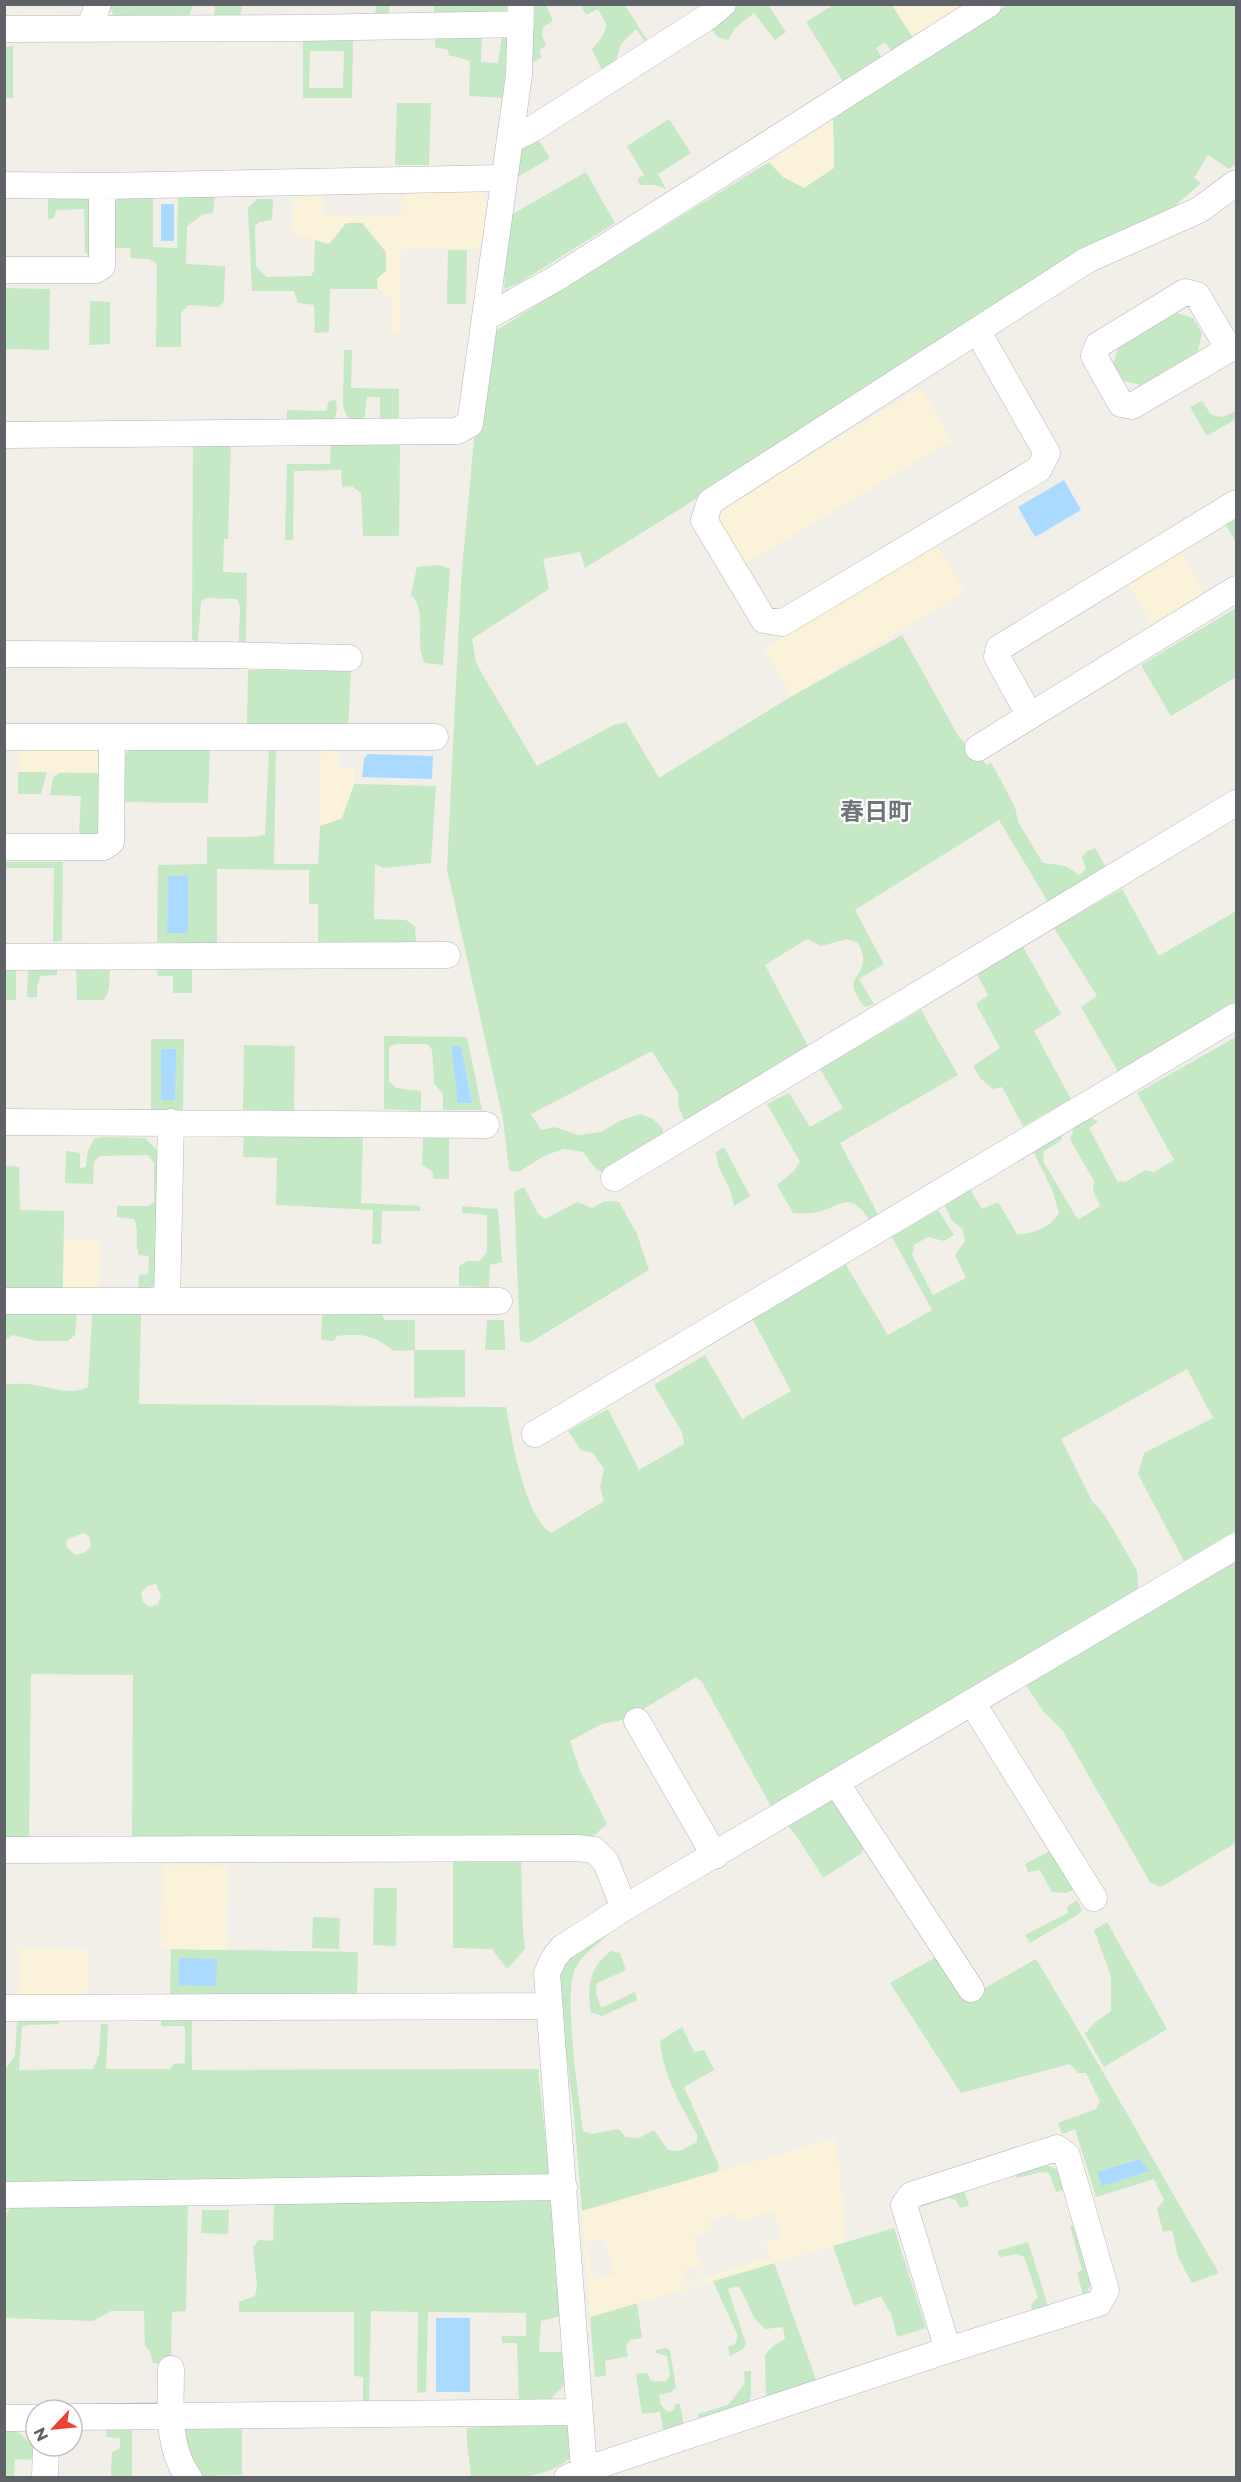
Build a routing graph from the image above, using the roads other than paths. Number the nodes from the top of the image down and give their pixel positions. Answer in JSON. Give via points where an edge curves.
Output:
{"nodes":[{"id":1,"x":989,"y":4,"type":"edge"},
{"id":2,"x":709,"y":8,"type":"edge"},
{"id":3,"x":521,"y":14,"type":"edge"},
{"id":4,"x":94,"y":16,"type":"edge"},
{"id":5,"x":4,"y":28,"type":"edge"},
{"id":6,"x":510,"y":140,"type":"junction"},
{"id":7,"x":504,"y":178,"type":"junction"},
{"id":8,"x":1236,"y":183,"type":"edge"},
{"id":9,"x":4,"y":185,"type":"edge"},
{"id":10,"x":102,"y":186,"type":"junction"},
{"id":11,"x":4,"y":270,"type":"edge"},
{"id":12,"x":485,"y":318,"type":"junction"},
{"id":13,"x":978,"y":332,"type":"junction"},
{"id":14,"x":1233,"y":347,"type":"edge"},
{"id":15,"x":4,"y":435,"type":"edge"},
{"id":16,"x":1236,"y":503,"type":"edge"},
{"id":17,"x":1236,"y":590,"type":"edge"},
{"id":18,"x":4,"y":654,"type":"edge"},
{"id":19,"x":349,"y":658,"type":"dead end"},
{"id":20,"x":1030,"y":716,"type":"junction"},
{"id":21,"x":4,"y":737,"type":"edge"},
{"id":22,"x":112,"y":737,"type":"junction"},
{"id":23,"x":435,"y":737,"type":"dead end"},
{"id":24,"x":978,"y":748,"type":"dead end"},
{"id":25,"x":1236,"y":803,"type":"edge"},
{"id":26,"x":4,"y":847,"type":"edge"},
{"id":27,"x":447,"y":955,"type":"dead end"},
{"id":28,"x":4,"y":957,"type":"edge"},
{"id":29,"x":1236,"y":1016,"type":"edge"},
{"id":30,"x":4,"y":1122,"type":"edge"},
{"id":31,"x":171,"y":1122,"type":"junction"},
{"id":32,"x":486,"y":1125,"type":"dead end"},
{"id":33,"x":614,"y":1178,"type":"dead end"},
{"id":34,"x":4,"y":1300,"type":"edge"},
{"id":35,"x":167,"y":1301,"type":"junction"},
{"id":36,"x":499,"y":1301,"type":"dead end"},
{"id":37,"x":535,"y":1434,"type":"dead end"},
{"id":38,"x":1236,"y":1546,"type":"edge"},
{"id":39,"x":973,"y":1704,"type":"junction"},
{"id":40,"x":637,"y":1721,"type":"dead end"},
{"id":41,"x":837,"y":1784,"type":"junction"},
{"id":42,"x":4,"y":1850,"type":"edge"},
{"id":43,"x":716,"y":1856,"type":"junction"},
{"id":44,"x":1094,"y":1899,"type":"dead end"},
{"id":45,"x":624,"y":1908,"type":"junction"},
{"id":46,"x":971,"y":1989,"type":"dead end"},
{"id":47,"x":548,"y":2006,"type":"junction"},
{"id":48,"x":4,"y":2008,"type":"edge"},
{"id":49,"x":564,"y":2187,"type":"junction"},
{"id":50,"x":4,"y":2195,"type":"edge"},
{"id":51,"x":948,"y":2350,"type":"junction"},
{"id":52,"x":171,"y":2369,"type":"dead end"},
{"id":53,"x":578,"y":2412,"type":"junction"},
{"id":54,"x":171,"y":2416,"type":"junction"},
{"id":55,"x":84,"y":2417,"type":"edge"},
{"id":56,"x":4,"y":2418,"type":"edge"},
{"id":57,"x":24,"y":2418,"type":"edge"},
{"id":58,"x":45,"y":2458,"type":"edge"},
{"id":59,"x":575,"y":2474,"type":"edge"},
{"id":60,"x":45,"y":2478,"type":"edge"},
{"id":61,"x":189,"y":2478,"type":"edge"}],
"edges":[{"from":1,"to":12,"type":"street","via":[[555,279]]},
{"from":2,"to":6,"type":"street","via":[[534,128]]},
{"from":3,"to":4,"type":"street","via":[[303,28]]},
{"from":3,"to":6,"type":"street","via":[[519,75]]},
{"from":4,"to":5,"type":"street"},
{"from":6,"to":7,"type":"street"},
{"from":7,"to":10,"type":"street"},
{"from":7,"to":12,"type":"street"},
{"from":8,"to":13,"type":"street","via":[[1199,210],[1087,260]]},
{"from":9,"to":10,"type":"street"},
{"from":10,"to":11,"type":"street","via":[[102,266],[96,270]]},
{"from":12,"to":15,"type":"street","via":[[470,424],[457,431]]},
{"from":13,"to":13,"type":"street","via":[[1047,453],[1039,469],[782,623],[764,620],[704,520],[710,502]]},
{"from":14,"to":14,"type":"street","via":[[1132,406],[1121,404],[1094,356],[1098,345],[1185,292],[1197,295]]},
{"from":16,"to":20,"type":"street","via":[[999,648],[997,657]]},
{"from":17,"to":20,"type":"street"},
{"from":18,"to":19,"type":"street"},
{"from":20,"to":24,"type":"street"},
{"from":21,"to":22,"type":"street"},
{"from":22,"to":23,"type":"street"},
{"from":22,"to":26,"type":"street","via":[[111,842],[104,847]]},
{"from":25,"to":33,"type":"street"},
{"from":27,"to":28,"type":"street"},
{"from":29,"to":37,"type":"street"},
{"from":30,"to":31,"type":"street"},
{"from":31,"to":32,"type":"street"},
{"from":31,"to":35,"type":"street"},
{"from":34,"to":35,"type":"street"},
{"from":35,"to":36,"type":"street"},
{"from":38,"to":39,"type":"street"},
{"from":39,"to":41,"type":"street"},
{"from":39,"to":44,"type":"street"},
{"from":40,"to":43,"type":"street"},
{"from":41,"to":43,"type":"street"},
{"from":41,"to":46,"type":"street"},
{"from":42,"to":45,"type":"street","via":[[578,1848],[594,1850],[606,1862]]},
{"from":43,"to":45,"type":"street"},
{"from":45,"to":47,"type":"street","via":[[562,1948],[554,1958],[547,1973]]},
{"from":47,"to":48,"type":"street"},
{"from":47,"to":49,"type":"street"},
{"from":49,"to":50,"type":"street"},
{"from":49,"to":53,"type":"street"},
{"from":51,"to":51,"type":"street","via":[[1099,2303],[1106,2290],[1067,2156],[1057,2148],[910,2194],[904,2205]]},
{"from":51,"to":59,"type":"street"},
{"from":52,"to":54,"type":"street"},
{"from":53,"to":54,"type":"street"},
{"from":53,"to":59,"type":"street"},
{"from":54,"to":55,"type":"street"},
{"from":54,"to":61,"type":"street","via":[[174,2447]]},
{"from":56,"to":57,"type":"street"},
{"from":58,"to":60,"type":"street"}]}
